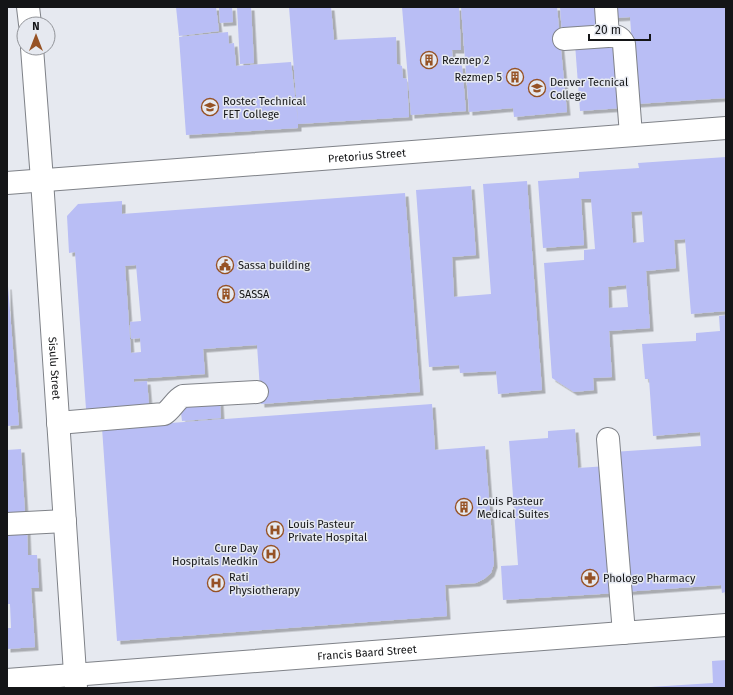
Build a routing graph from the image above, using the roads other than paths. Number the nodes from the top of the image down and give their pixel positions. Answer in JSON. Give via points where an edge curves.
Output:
{"nodes":[{"id":1,"x":606,"y":7,"type":"edge"},
{"id":2,"x":608,"y":36,"type":"junction"},
{"id":3,"x":564,"y":39,"type":"dead end"},
{"id":4,"x":33,"y":56,"type":"edge"},
{"id":5,"x":726,"y":128,"type":"edge"},
{"id":6,"x":631,"y":135,"type":"junction"},
{"id":7,"x":42,"y":180,"type":"junction"},
{"id":8,"x":7,"y":183,"type":"edge"},
{"id":9,"x":257,"y":392,"type":"dead end"},
{"id":10,"x":58,"y":423,"type":"junction"},
{"id":11,"x":608,"y":439,"type":"dead end"},
{"id":12,"x":64,"y":521,"type":"junction"},
{"id":13,"x":7,"y":524,"type":"edge"},
{"id":14,"x":726,"y":625,"type":"edge"},
{"id":15,"x":624,"y":633,"type":"junction"},
{"id":16,"x":7,"y":680,"type":"edge"},
{"id":17,"x":75,"y":682,"type":"edge"}],
"edges":[{"from":1,"to":2,"type":"street"},
{"from":2,"to":3,"type":"street"},
{"from":2,"to":6,"type":"street","via":[[618,36],[624,44]]},
{"from":4,"to":7,"type":"street","name":"Sisulu Street"},
{"from":5,"to":6,"type":"street","name":"Pretorius Street"},
{"from":6,"to":7,"type":"street","name":"Pretorius Street"},
{"from":7,"to":8,"type":"street","name":"Pretorius Street"},
{"from":7,"to":10,"type":"street","name":"Sisulu Street"},
{"from":9,"to":10,"type":"street","via":[[184,396],[164,414]]},
{"from":10,"to":12,"type":"street","name":"Sisulu Street"},
{"from":11,"to":15,"type":"street"},
{"from":12,"to":13,"type":"street"},
{"from":12,"to":17,"type":"street","name":"Sisulu Street"},
{"from":14,"to":15,"type":"street","name":"Francis Baard Street"},
{"from":15,"to":17,"type":"street","name":"Francis Baard Street"},
{"from":16,"to":17,"type":"street","name":"Francis Baard Street"}]}
